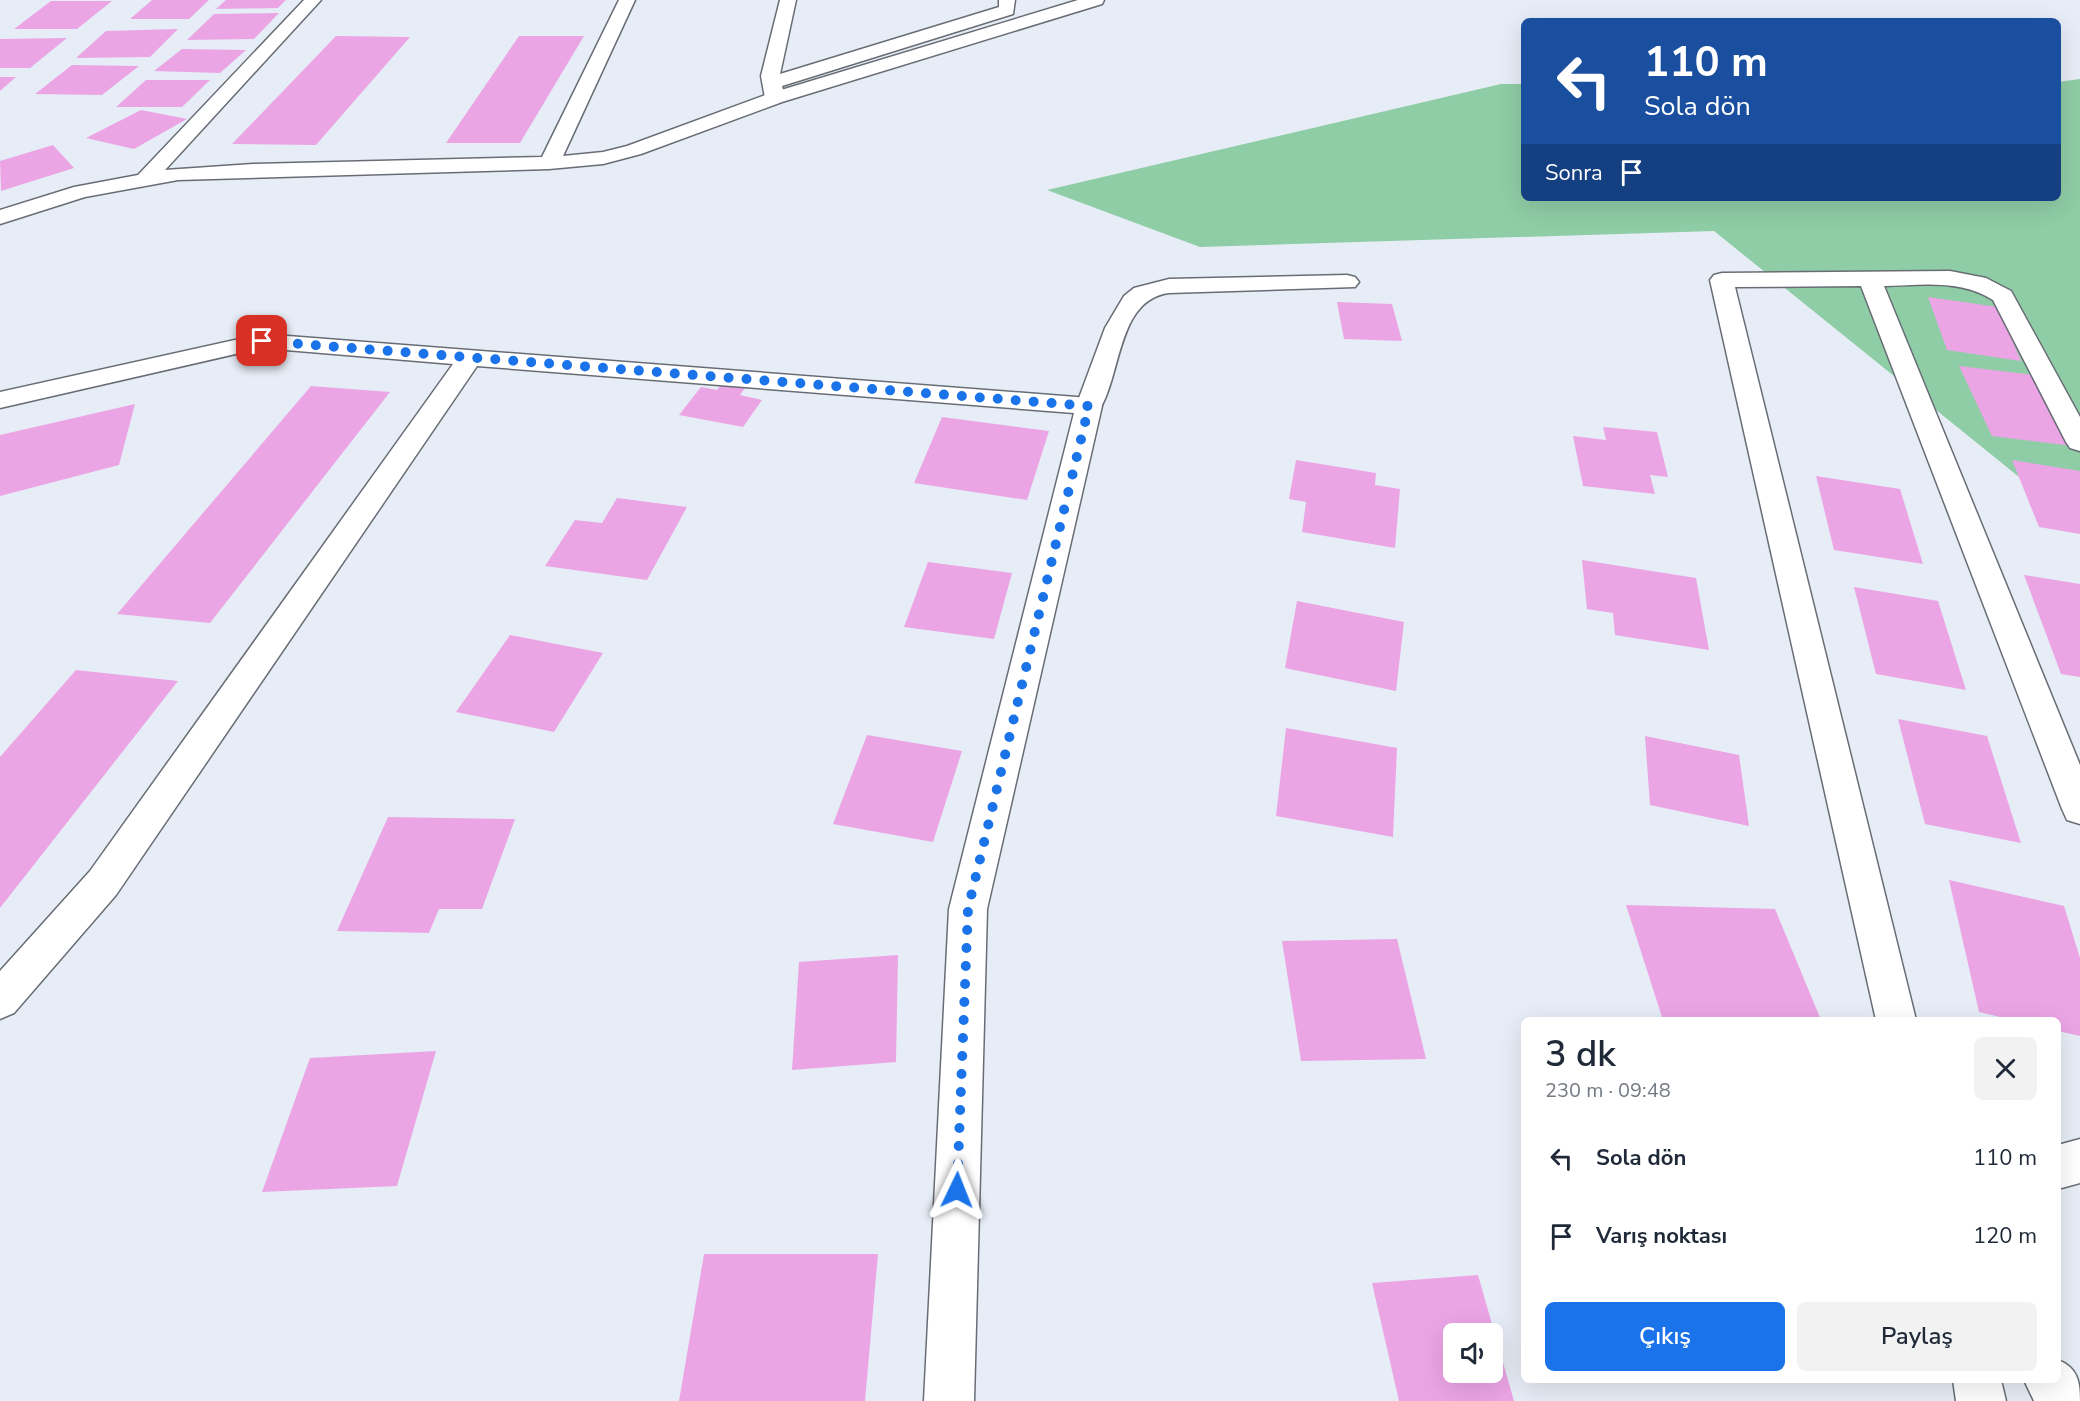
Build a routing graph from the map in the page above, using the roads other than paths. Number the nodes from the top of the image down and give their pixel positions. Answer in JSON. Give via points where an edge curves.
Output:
{"nodes":[{"id":1,"x":313,"y":0,"type":"edge"},
{"id":2,"x":627,"y":0,"type":"edge"},
{"id":3,"x":788,"y":0,"type":"edge"},
{"id":4,"x":1007,"y":0,"type":"edge"},
{"id":5,"x":1096,"y":0,"type":"edge"},
{"id":6,"x":773,"y":91,"type":"junction"},
{"id":7,"x":549,"y":163,"type":"junction"},
{"id":8,"x":146,"y":178,"type":"junction"},
{"id":9,"x":0,"y":217,"type":"edge"},
{"id":10,"x":1870,"y":279,"type":"junction"},
{"id":11,"x":1347,"y":282,"type":"dead end"},
{"id":12,"x":470,"y":358,"type":"junction"},
{"id":13,"x":0,"y":400,"type":"edge"},
{"id":14,"x":1089,"y":406,"type":"junction"},
{"id":15,"x":2080,"y":442,"type":"edge"},
{"id":16,"x":2080,"y":809,"type":"edge"},
{"id":17,"x":0,"y":1000,"type":"edge"},
{"id":18,"x":1895,"y":1017,"type":"edge"},
{"id":19,"x":2080,"y":1161,"type":"edge"},
{"id":20,"x":2061,"y":1166,"type":"edge"},
{"id":21,"x":1978,"y":1383,"type":"edge"},
{"id":22,"x":2050,"y":1383,"type":"edge"},
{"id":23,"x":949,"y":1401,"type":"edge"},
{"id":24,"x":1981,"y":1401,"type":"edge"},
{"id":25,"x":2065,"y":1401,"type":"edge"}],
"edges":[{"from":1,"to":8,"type":"street"},
{"from":2,"to":7,"type":"street"},
{"from":3,"to":6,"type":"street","via":[[770,76]]},
{"from":4,"to":6,"type":"street","via":[[1007,9]]},
{"from":5,"to":6,"type":"street"},
{"from":6,"to":7,"type":"street","via":[[634,150],[603,158]]},
{"from":7,"to":8,"type":"street","via":[[216,171]]},
{"from":8,"to":9,"type":"street","via":[[81,191]]},
{"from":10,"to":15,"type":"street","via":[[1963,279],[2003,296]]},
{"from":10,"to":16,"type":"street"},
{"from":10,"to":18,"type":"street","via":[[1722,280]]},
{"from":11,"to":14,"type":"street","via":[[1168,286],[1143,292],[1121,318]]},
{"from":12,"to":13,"type":"street","via":[[262,341]]},
{"from":12,"to":14,"type":"street"},
{"from":12,"to":17,"type":"street","via":[[102,883]]},
{"from":14,"to":23,"type":"street","via":[[968,909]]},
{"from":19,"to":20,"type":"street"},
{"from":21,"to":24,"type":"street"},
{"from":22,"to":25,"type":"street"}]}
